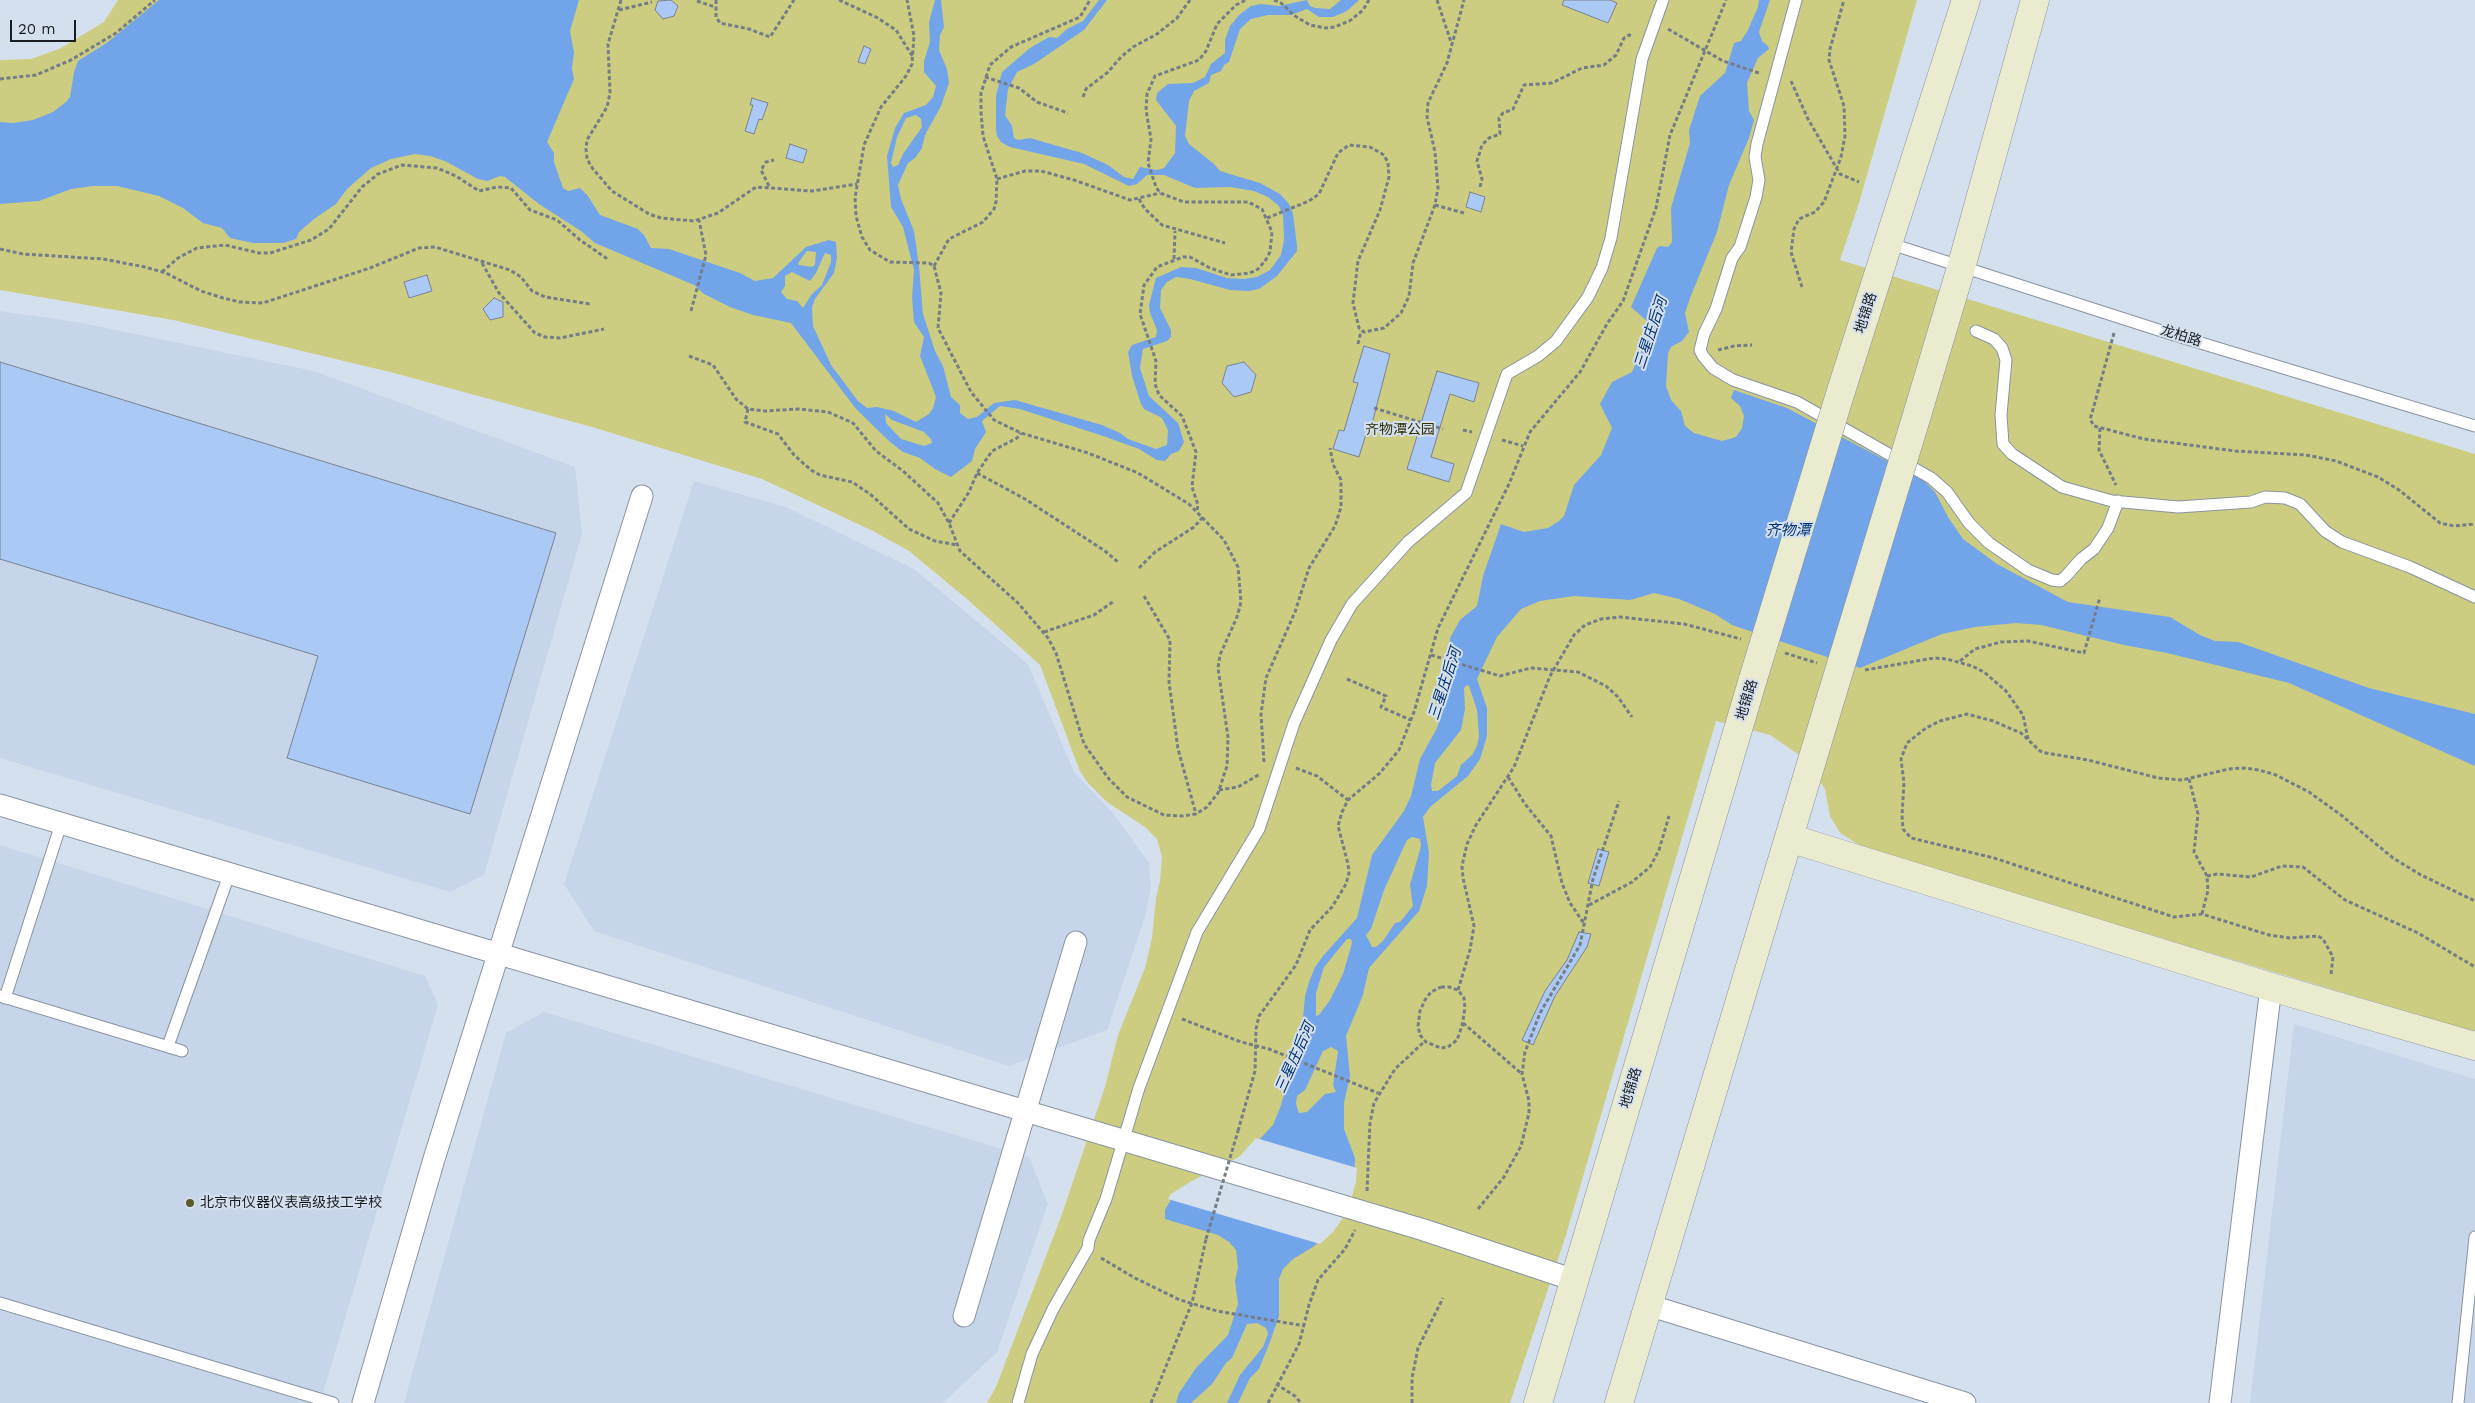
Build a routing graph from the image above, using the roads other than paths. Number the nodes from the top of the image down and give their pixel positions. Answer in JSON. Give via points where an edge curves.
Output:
{"nodes":[{"id":1,"x":1663,"y":0,"type":"edge"},
{"id":2,"x":1796,"y":0,"type":"edge"},
{"id":3,"x":1966,"y":0,"type":"edge"},
{"id":4,"x":2035,"y":0,"type":"edge"},
{"id":5,"x":1888,"y":243,"type":"junction"},
{"id":6,"x":1962,"y":268,"type":"junction"},
{"id":7,"x":1976,"y":331,"type":"dead end"},
{"id":8,"x":2475,"y":426,"type":"edge"},
{"id":9,"x":642,"y":496,"type":"dead end"},
{"id":10,"x":2118,"y":501,"type":"junction"},
{"id":11,"x":2475,"y":597,"type":"edge"},
{"id":12,"x":0,"y":805,"type":"edge"},
{"id":13,"x":61,"y":824,"type":"junction"},
{"id":14,"x":1789,"y":838,"type":"junction"},
{"id":15,"x":229,"y":875,"type":"junction"},
{"id":16,"x":1076,"y":942,"type":"dead end"},
{"id":17,"x":498,"y":955,"type":"junction"},
{"id":18,"x":2271,"y":988,"type":"junction"},
{"id":19,"x":3,"y":997,"type":"edge"},
{"id":20,"x":168,"y":1046,"type":"junction"},
{"id":21,"x":2475,"y":1046,"type":"edge"},
{"id":22,"x":182,"y":1051,"type":"dead end"},
{"id":23,"x":1025,"y":1112,"type":"junction"},
{"id":24,"x":1122,"y":1140,"type":"junction"},
{"id":25,"x":2475,"y":1237,"type":"edge"},
{"id":26,"x":1574,"y":1280,"type":"junction"},
{"id":27,"x":0,"y":1303,"type":"edge"},
{"id":28,"x":1648,"y":1305,"type":"junction"},
{"id":29,"x":964,"y":1316,"type":"dead end"},
{"id":30,"x":333,"y":1403,"type":"edge"},
{"id":31,"x":362,"y":1403,"type":"edge"},
{"id":32,"x":1018,"y":1403,"type":"edge"},
{"id":33,"x":1538,"y":1403,"type":"edge"},
{"id":34,"x":1619,"y":1403,"type":"edge"},
{"id":35,"x":1965,"y":1403,"type":"edge"},
{"id":36,"x":2220,"y":1403,"type":"edge"},
{"id":37,"x":2458,"y":1403,"type":"edge"}],
"edges":[{"from":1,"to":24,"type":"lane","via":[[1642,59],[1611,238],[1602,268],[1588,297],[1556,341],[1507,374],[1466,493],[1408,542],[1352,604],[1331,640],[1294,723],[1256,835],[1197,932]]},
{"from":2,"to":10,"type":"lane","via":[[1756,152],[1759,180],[1756,197],[1740,248],[1732,258],[1716,309],[1704,334],[1700,350],[1703,356],[1713,368],[1733,380],[1797,402],[1932,478],[1989,543],[2028,570],[2052,580],[2060,581],[2094,549],[2108,528]]},
{"from":3,"to":5,"type":"street","name":"地锦路"},
{"from":4,"to":6,"type":"street"},
{"from":5,"to":6,"type":"lane","name":"龙柏路"},
{"from":5,"to":26,"type":"street","name":"地锦路","bridge":true,"via":[[1840,391]]},
{"from":6,"to":8,"type":"lane","name":"龙柏路"},
{"from":6,"to":14,"type":"street","bridge":true},
{"from":7,"to":10,"type":"lane","via":[[1994,339],[2006,360],[2001,429],[2003,444],[2012,454],[2062,487]]},
{"from":9,"to":17,"type":"street"},
{"from":10,"to":11,"type":"lane","via":[[2178,506],[2285,498],[2300,504],[2325,531],[2342,542],[2410,567]]},
{"from":12,"to":13,"type":"street"},
{"from":13,"to":15,"type":"street"},
{"from":13,"to":19,"type":"lane"},
{"from":14,"to":18,"type":"street"},
{"from":14,"to":28,"type":"street"},
{"from":15,"to":17,"type":"street"},
{"from":15,"to":20,"type":"lane"},
{"from":16,"to":23,"type":"street"},
{"from":17,"to":23,"type":"street"},
{"from":17,"to":31,"type":"street"},
{"from":18,"to":21,"type":"street"},
{"from":18,"to":36,"type":"street"},
{"from":19,"to":20,"type":"lane"},
{"from":20,"to":22,"type":"lane"},
{"from":23,"to":24,"type":"street"},
{"from":23,"to":29,"type":"street"},
{"from":24,"to":26,"type":"street","via":[[1424,1230]]},
{"from":24,"to":32,"type":"lane","via":[[1106,1200],[1088,1248],[1052,1309],[1032,1354]]},
{"from":25,"to":37,"type":"lane"},
{"from":26,"to":33,"type":"street","name":"地锦路"},
{"from":27,"to":30,"type":"lane"},
{"from":28,"to":34,"type":"street"},
{"from":28,"to":35,"type":"street"}]}
